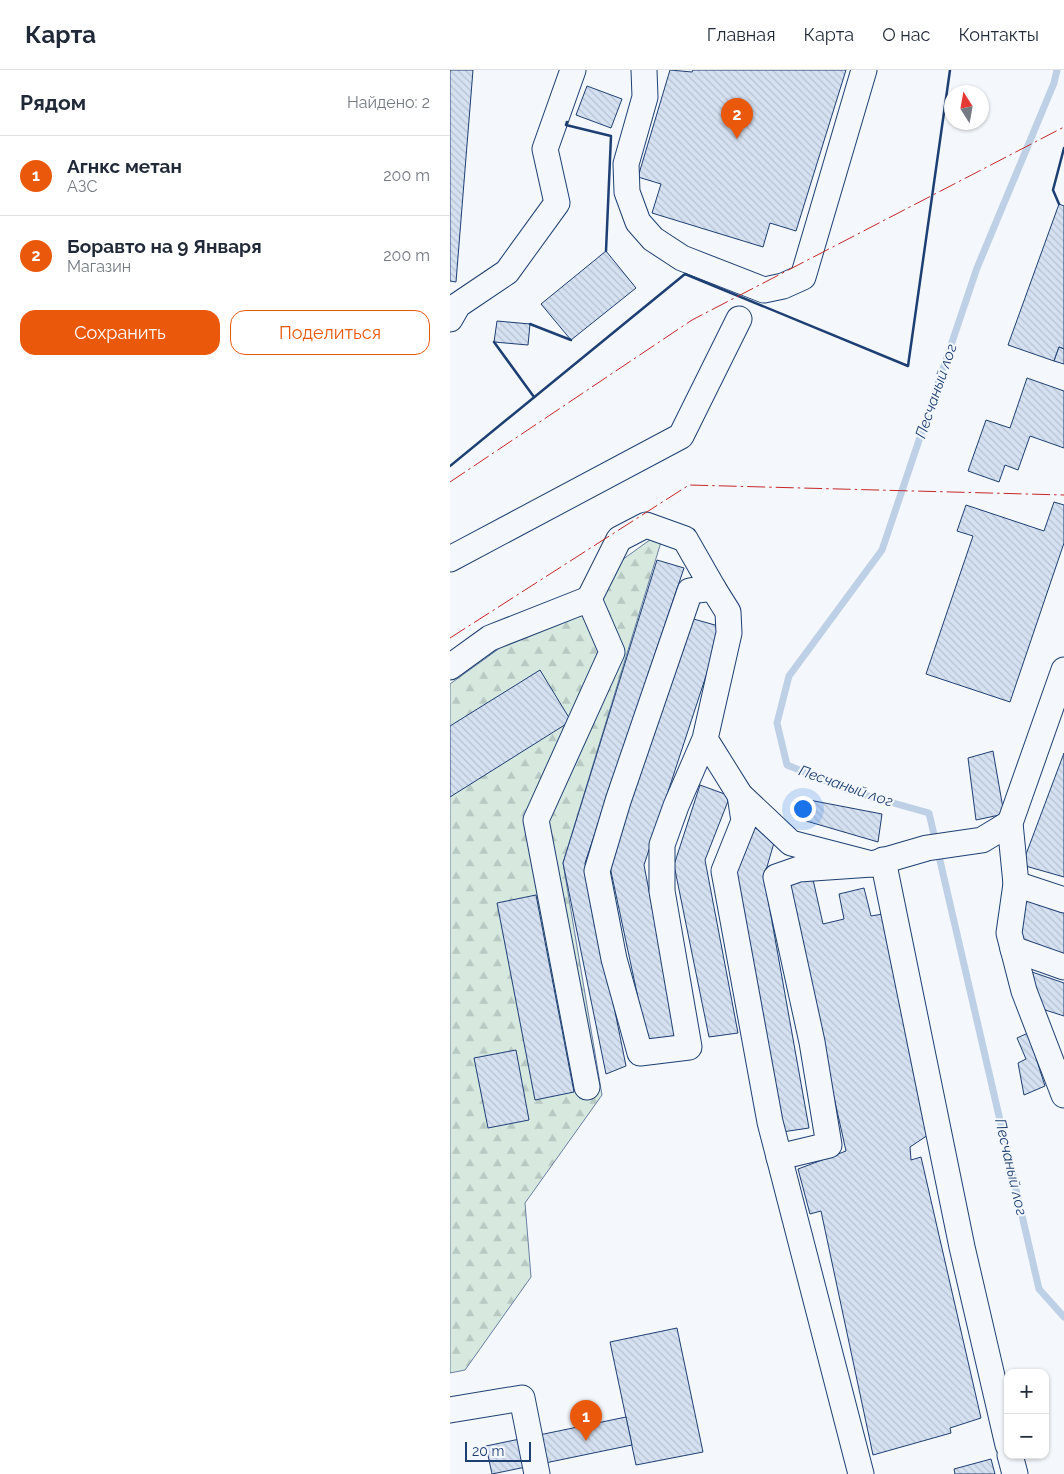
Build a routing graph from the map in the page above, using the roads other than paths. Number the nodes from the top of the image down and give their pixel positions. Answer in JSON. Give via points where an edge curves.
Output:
{"nodes":[{"id":1,"x":573,"y":70,"type":"edge"},
{"id":2,"x":644,"y":70,"type":"edge"},
{"id":3,"x":864,"y":70,"type":"edge"},
{"id":4,"x":450,"y":318,"type":"edge"},
{"id":5,"x":739,"y":319,"type":"dead end"},
{"id":6,"x":450,"y":559,"type":"edge"},
{"id":7,"x":713,"y":588,"type":"junction"},
{"id":8,"x":589,"y":599,"type":"junction"},
{"id":9,"x":450,"y":668,"type":"edge"},
{"id":10,"x":1064,"y":670,"type":"edge"},
{"id":11,"x":704,"y":739,"type":"junction"},
{"id":12,"x":740,"y":795,"type":"junction"},
{"id":13,"x":1010,"y":824,"type":"junction"},
{"id":14,"x":877,"y":862,"type":"junction"},
{"id":15,"x":1016,"y":884,"type":"junction"},
{"id":16,"x":1064,"y":900,"type":"edge"},
{"id":17,"x":1013,"y":949,"type":"junction"},
{"id":18,"x":1064,"y":967,"type":"edge"},
{"id":19,"x":1057,"y":1060,"type":"edge"},
{"id":20,"x":587,"y":1087,"type":"dead end"},
{"id":21,"x":1064,"y":1095,"type":"edge"},
{"id":22,"x":779,"y":1157,"type":"junction"},
{"id":23,"x":450,"y":1410,"type":"edge"},
{"id":24,"x":1004,"y":1428,"type":"edge"},
{"id":25,"x":1011,"y":1459,"type":"edge"},
{"id":26,"x":538,"y":1474,"type":"edge"},
{"id":27,"x":861,"y":1474,"type":"edge"},
{"id":28,"x":1014,"y":1474,"type":"edge"}],
"edges":[{"from":1,"to":4,"type":"lane","via":[[545,149],[557,203],[507,272],[458,304]]},
{"from":2,"to":3,"type":"lane","via":[[646,97],[626,164],[627,192],[638,222],[653,239],[682,258],[764,290],[803,277]]},
{"from":5,"to":6,"type":"lane","via":[[681,436]]},
{"from":7,"to":8,"type":"lane","via":[[685,539],[646,525],[619,539]]},
{"from":7,"to":11,"type":"lane","via":[[728,612],[729,633]]},
{"from":7,"to":11,"type":"lane","via":[[690,591],[597,871],[614,959],[640,1053],[689,1047],[662,891],[662,845]]},
{"from":8,"to":9,"type":"lane","via":[[490,638]]},
{"from":8,"to":20,"type":"lane","via":[[612,652],[536,820]]},
{"from":10,"to":13,"type":"lane"},
{"from":11,"to":12,"type":"lane"},
{"from":12,"to":14,"type":"lane","via":[[791,843]]},
{"from":12,"to":22,"type":"lane","via":[[744,821],[724,871]]},
{"from":13,"to":14,"type":"lane","via":[[982,840],[927,848]]},
{"from":13,"to":15,"type":"lane"},
{"from":14,"to":22,"type":"lane","via":[[799,869],[776,876],[812,1042],[830,1145]]},
{"from":14,"to":24,"type":"lane"},
{"from":15,"to":16,"type":"lane"},
{"from":15,"to":17,"type":"lane","via":[[1009,932]]},
{"from":17,"to":18,"type":"lane"},
{"from":17,"to":19,"type":"lane","via":[[1024,991]]},
{"from":19,"to":21,"type":"lane"},
{"from":22,"to":27,"type":"lane"},
{"from":23,"to":26,"type":"lane","via":[[522,1398]]},
{"from":25,"to":28,"type":"lane"}]}
